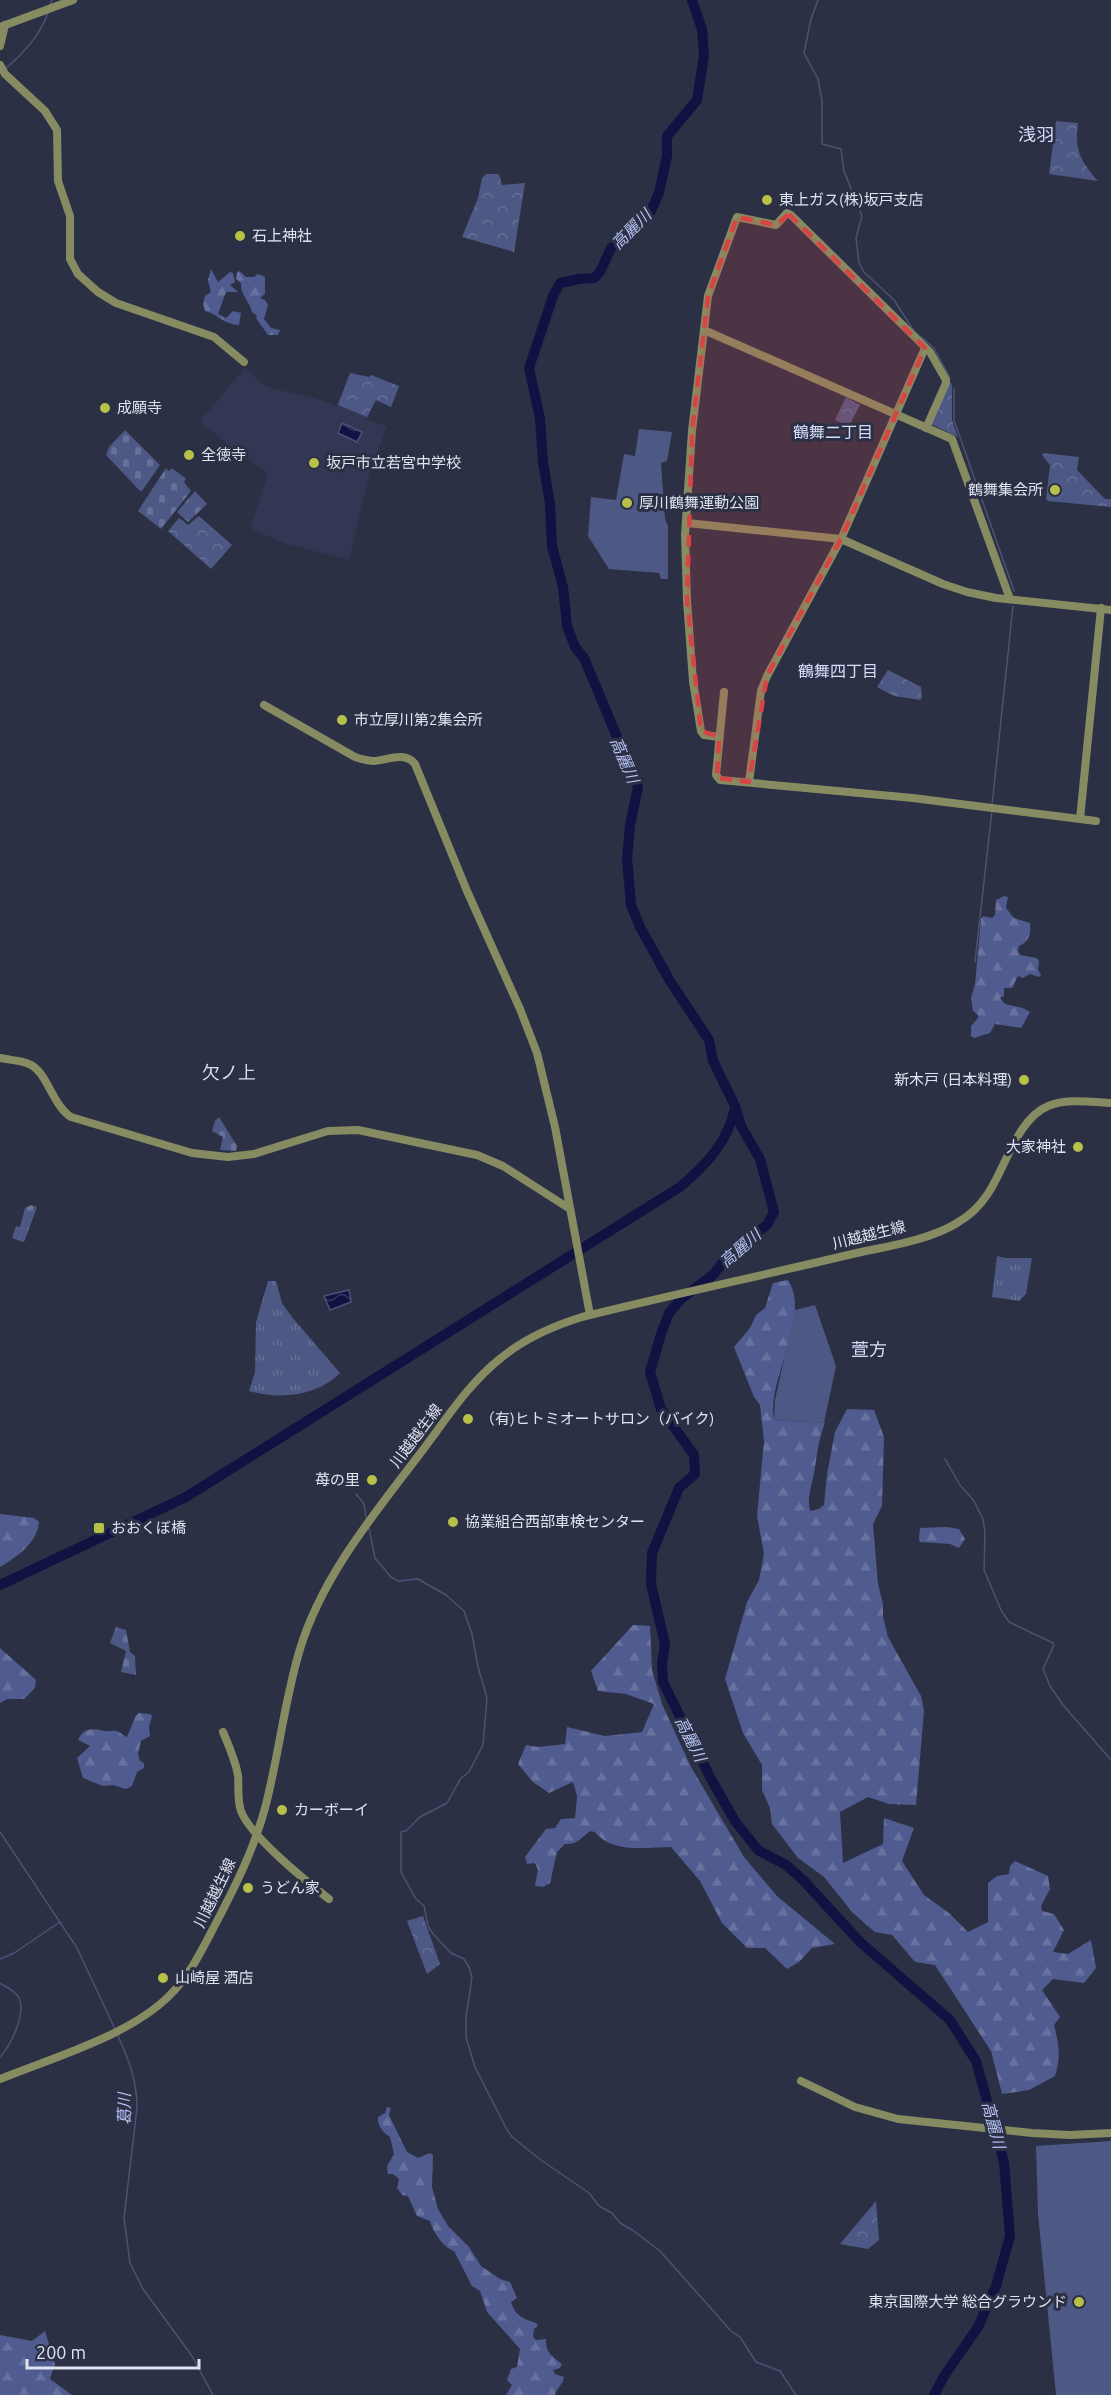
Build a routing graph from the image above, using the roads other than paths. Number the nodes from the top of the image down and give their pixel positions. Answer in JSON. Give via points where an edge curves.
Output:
{"nodes":[{"id":1,"x":73,"y":0,"type":"edge"},
{"id":2,"x":2,"y":26,"type":"edge"},
{"id":3,"x":0,"y":46,"type":"edge"},
{"id":4,"x":2,"y":68,"type":"edge"},
{"id":5,"x":704,"y":330,"type":"junction"},
{"id":6,"x":925,"y":348,"type":"junction"},
{"id":7,"x":244,"y":362,"type":"dead end"},
{"id":8,"x":895,"y":414,"type":"junction"},
{"id":9,"x":926,"y":428,"type":"junction"},
{"id":10,"x":687,"y":523,"type":"junction"},
{"id":11,"x":841,"y":539,"type":"junction"},
{"id":12,"x":1010,"y":599,"type":"junction"},
{"id":13,"x":1101,"y":608,"type":"junction"},
{"id":14,"x":1111,"y":610,"type":"edge"},
{"id":15,"x":724,"y":692,"type":"dead end"},
{"id":16,"x":264,"y":705,"type":"dead end"},
{"id":17,"x":720,"y":737,"type":"junction"},
{"id":18,"x":749,"y":782,"type":"junction"},
{"id":19,"x":1080,"y":819,"type":"junction"},
{"id":20,"x":1096,"y":821,"type":"dead end"},
{"id":21,"x":0,"y":1059,"type":"edge"},
{"id":22,"x":1111,"y":1103,"type":"edge"},
{"id":23,"x":570,"y":1209,"type":"junction"},
{"id":24,"x":590,"y":1315,"type":"junction"},
{"id":25,"x":223,"y":1732,"type":"dead end"},
{"id":26,"x":257,"y":1834,"type":"junction"},
{"id":27,"x":329,"y":1899,"type":"dead end"},
{"id":28,"x":0,"y":2079,"type":"edge"},
{"id":29,"x":801,"y":2081,"type":"dead end"},
{"id":30,"x":1111,"y":2133,"type":"edge"}],
"edges":[{"from":1,"to":2,"type":"street"},
{"from":2,"to":3,"type":"street"},
{"from":4,"to":7,"type":"street","via":[[45,111],[57,130],[58,180],[70,216],[70,259],[78,274],[116,303],[214,337]]},
{"from":5,"to":6,"type":"street","via":[[708,296],[735,220],[739,217],[776,225],[789,214]]},
{"from":5,"to":8,"type":"street"},
{"from":5,"to":10,"type":"street","via":[[692,431]]},
{"from":6,"to":8,"type":"street"},
{"from":6,"to":9,"type":"street","via":[[946,380]]},
{"from":8,"to":9,"type":"street"},
{"from":8,"to":11,"type":"street"},
{"from":9,"to":12,"type":"street","via":[[954,443]]},
{"from":10,"to":11,"type":"street"},
{"from":10,"to":17,"type":"street","via":[[693,681],[704,735]]},
{"from":11,"to":12,"type":"street","via":[[943,584]]},
{"from":11,"to":18,"type":"street","via":[[761,691]]},
{"from":12,"to":13,"type":"street"},
{"from":13,"to":14,"type":"street"},
{"from":13,"to":19,"type":"street"},
{"from":15,"to":17,"type":"street"},
{"from":16,"to":23,"type":"street","via":[[355,757],[371,761],[405,757],[415,764],[537,1053]]},
{"from":17,"to":18,"type":"street","via":[[716,776],[720,780]]},
{"from":18,"to":19,"type":"street"},
{"from":19,"to":20,"type":"street"},
{"from":21,"to":23,"type":"street","via":[[35,1068],[62,1110],[71,1117],[192,1153],[244,1156],[328,1131],[358,1130],[477,1155],[502,1166]]},
{"from":22,"to":24,"type":"street","name":"川越越生線","via":[[1061,1103],[1037,1113],[1019,1136],[986,1197],[956,1224],[930,1234]]},
{"from":23,"to":24,"type":"street"},
{"from":24,"to":26,"type":"street","name":"川越越生線","via":[[549,1328],[523,1342],[485,1372],[357,1537],[329,1583],[301,1645]]},
{"from":25,"to":26,"type":"street","via":[[234,1758],[242,1814]]},
{"from":26,"to":27,"type":"street"},
{"from":26,"to":28,"type":"street","name":"川越越生線","via":[[197,1959],[162,2002],[115,2031]]},
{"from":29,"to":30,"type":"street","via":[[855,2107],[908,2120],[1070,2135]]}]}
